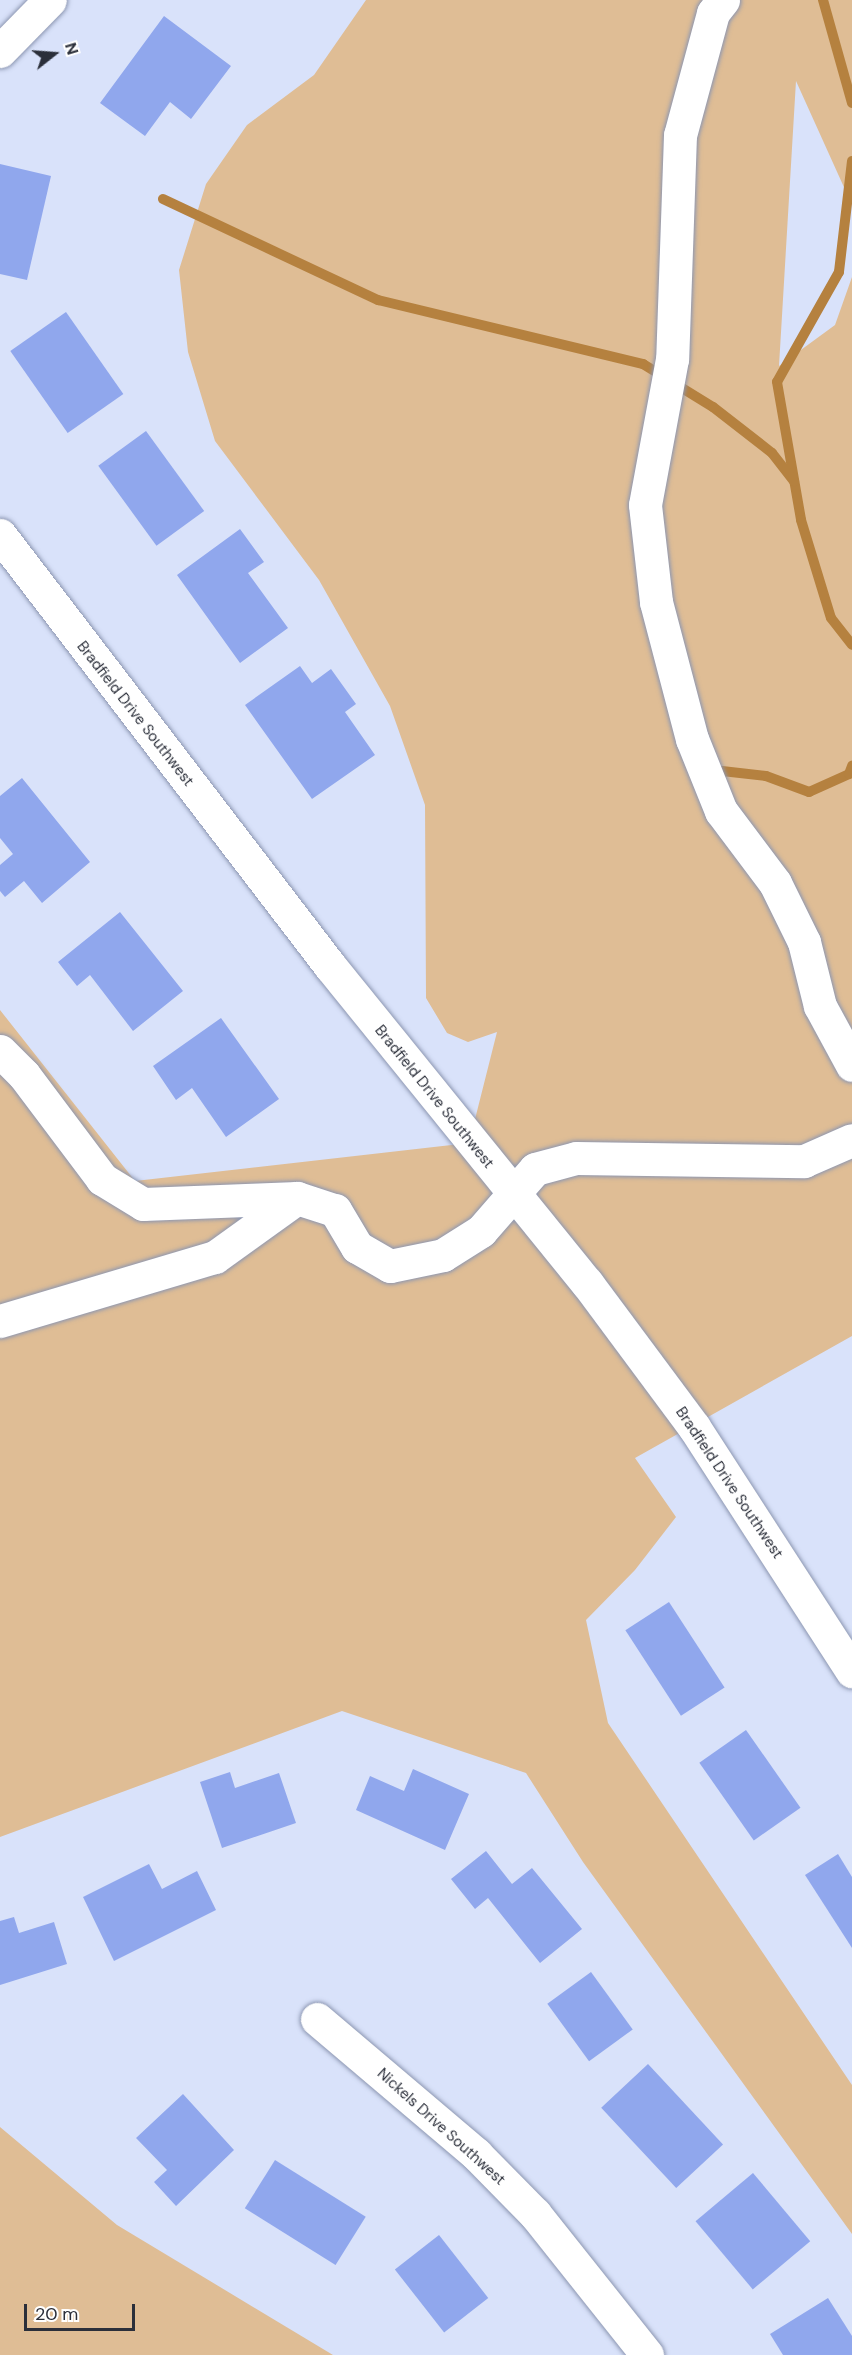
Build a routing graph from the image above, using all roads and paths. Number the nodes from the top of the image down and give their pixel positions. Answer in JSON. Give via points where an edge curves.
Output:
{"nodes":[{"id":1,"x":50,"y":0,"type":"edge"},
{"id":2,"x":723,"y":0,"type":"edge"},
{"id":3,"x":0,"y":51,"type":"edge"},
{"id":4,"x":0,"y":535,"type":"edge"},
{"id":5,"x":0,"y":1051,"type":"edge"},
{"id":6,"x":852,"y":1065,"type":"edge"},
{"id":7,"x":852,"y":1140,"type":"edge"},
{"id":8,"x":513,"y":1195,"type":"junction"},
{"id":9,"x":297,"y":1197,"type":"junction"},
{"id":10,"x":0,"y":1322,"type":"edge"},
{"id":11,"x":852,"y":1671,"type":"edge"},
{"id":12,"x":317,"y":2019,"type":"dead end"},
{"id":13,"x":647,"y":2355,"type":"edge"}],
"edges":[{"from":1,"to":3,"type":"street"},
{"from":2,"to":6,"type":"street","via":[[713,13],[680,135],[672,359],[645,505],[656,602],[692,739],[721,811],[775,883],[804,942],[820,1006]]},
{"from":4,"to":8,"type":"street","name":"Bradfield Drive Southwest"},
{"from":5,"to":9,"type":"street","via":[[24,1075],[102,1179],[144,1204]]},
{"from":7,"to":8,"type":"street","via":[[804,1161],[576,1158],[535,1169]]},
{"from":8,"to":9,"type":"street","via":[[481,1231],[442,1255],[390,1266],[357,1246],[335,1210]]},
{"from":8,"to":11,"type":"street","name":"Bradfield Drive Southwest","via":[[587,1283],[694,1426]]},
{"from":9,"to":10,"type":"street","via":[[215,1257]]},
{"from":12,"to":13,"type":"street","name":"Nickels Drive Southwest","via":[[476,2154],[535,2214]]}]}
